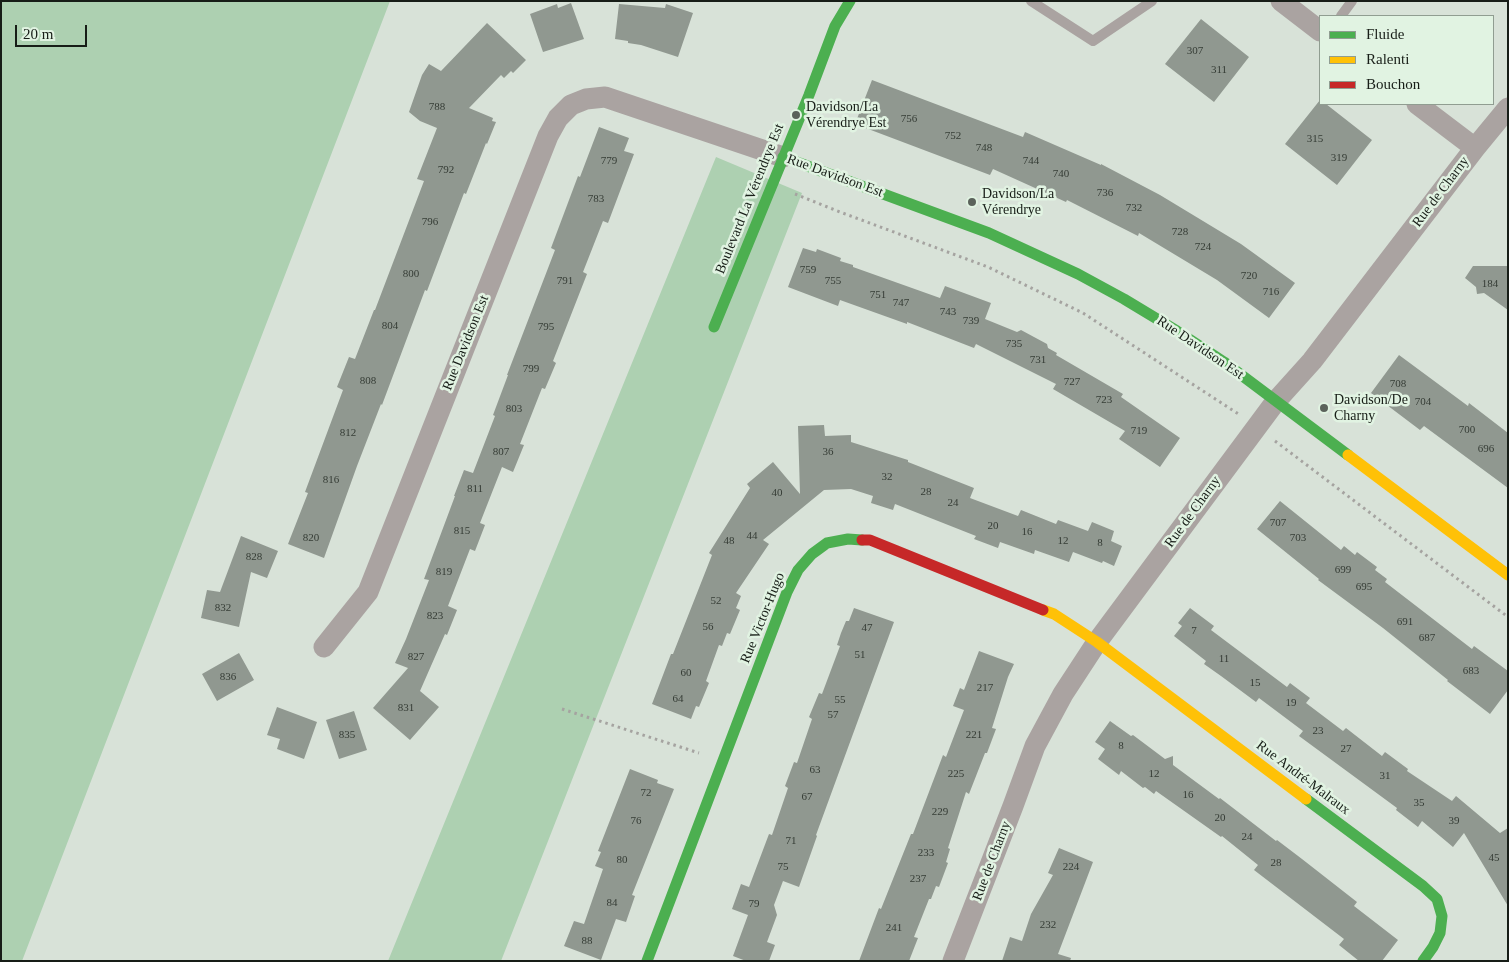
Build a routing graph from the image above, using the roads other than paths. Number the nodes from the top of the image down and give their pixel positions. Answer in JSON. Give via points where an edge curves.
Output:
{"nodes":[{"id":1,"x":850,"y":1,"type":"edge"},
{"id":2,"x":1031,"y":1,"type":"edge"},
{"id":3,"x":1152,"y":1,"type":"edge"},
{"id":4,"x":1281,"y":1,"type":"edge"},
{"id":5,"x":1352,"y":1,"type":"edge"},
{"id":6,"x":1342,"y":15,"type":"edge"},
{"id":7,"x":1319,"y":29,"type":"edge"},
{"id":8,"x":1418,"y":105,"type":"edge"},
{"id":9,"x":1508,"y":108,"type":"edge"},
{"id":10,"x":1475,"y":148,"type":"junction"},
{"id":11,"x":783,"y":157,"type":"junction"},
{"id":12,"x":714,"y":327,"type":"dead end"},
{"id":13,"x":1276,"y":401,"type":"junction"},
{"id":14,"x":1508,"y":575,"type":"edge"},
{"id":15,"x":1097,"y":642,"type":"junction"},
{"id":16,"x":324,"y":647,"type":"dead end"},
{"id":17,"x":647,"y":961,"type":"edge"},
{"id":18,"x":953,"y":961,"type":"edge"},
{"id":19,"x":1423,"y":961,"type":"edge"}],
"edges":[{"from":1,"to":11,"type":"street","name":"Boulevard La Vérendrye Est","via":[[835,26]]},
{"from":2,"to":3,"type":"lane","via":[[1093,41]]},
{"from":4,"to":7,"type":"street"},
{"from":5,"to":6,"type":"lane"},
{"from":8,"to":10,"type":"street"},
{"from":9,"to":10,"type":"street","name":"Rue de Charny"},
{"from":10,"to":13,"type":"street","name":"Rue de Charny","via":[[1312,361]]},
{"from":11,"to":12,"type":"street","name":"Boulevard La Vérendrye Est"},
{"from":11,"to":13,"type":"street","name":"Rue Davidson Est","via":[[989,233],[1078,274],[1177,331]]},
{"from":11,"to":16,"type":"street","name":"Rue Davidson Est","via":[[605,97],[571,105],[558,118],[548,136],[368,592]]},
{"from":13,"to":14,"type":"street","name":"Rue Davidson Est"},
{"from":13,"to":15,"type":"street","name":"Rue de Charny"},
{"from":15,"to":17,"type":"street","name":"Rue Victor-Hugo","via":[[1054,614],[870,540],[848,539],[827,543],[798,570],[787,592]]},
{"from":15,"to":18,"type":"street","name":"Rue de Charny","via":[[1034,746]]},
{"from":15,"to":19,"type":"street","name":"Rue André-Malraux","via":[[1437,899],[1442,916],[1440,933]]}]}
